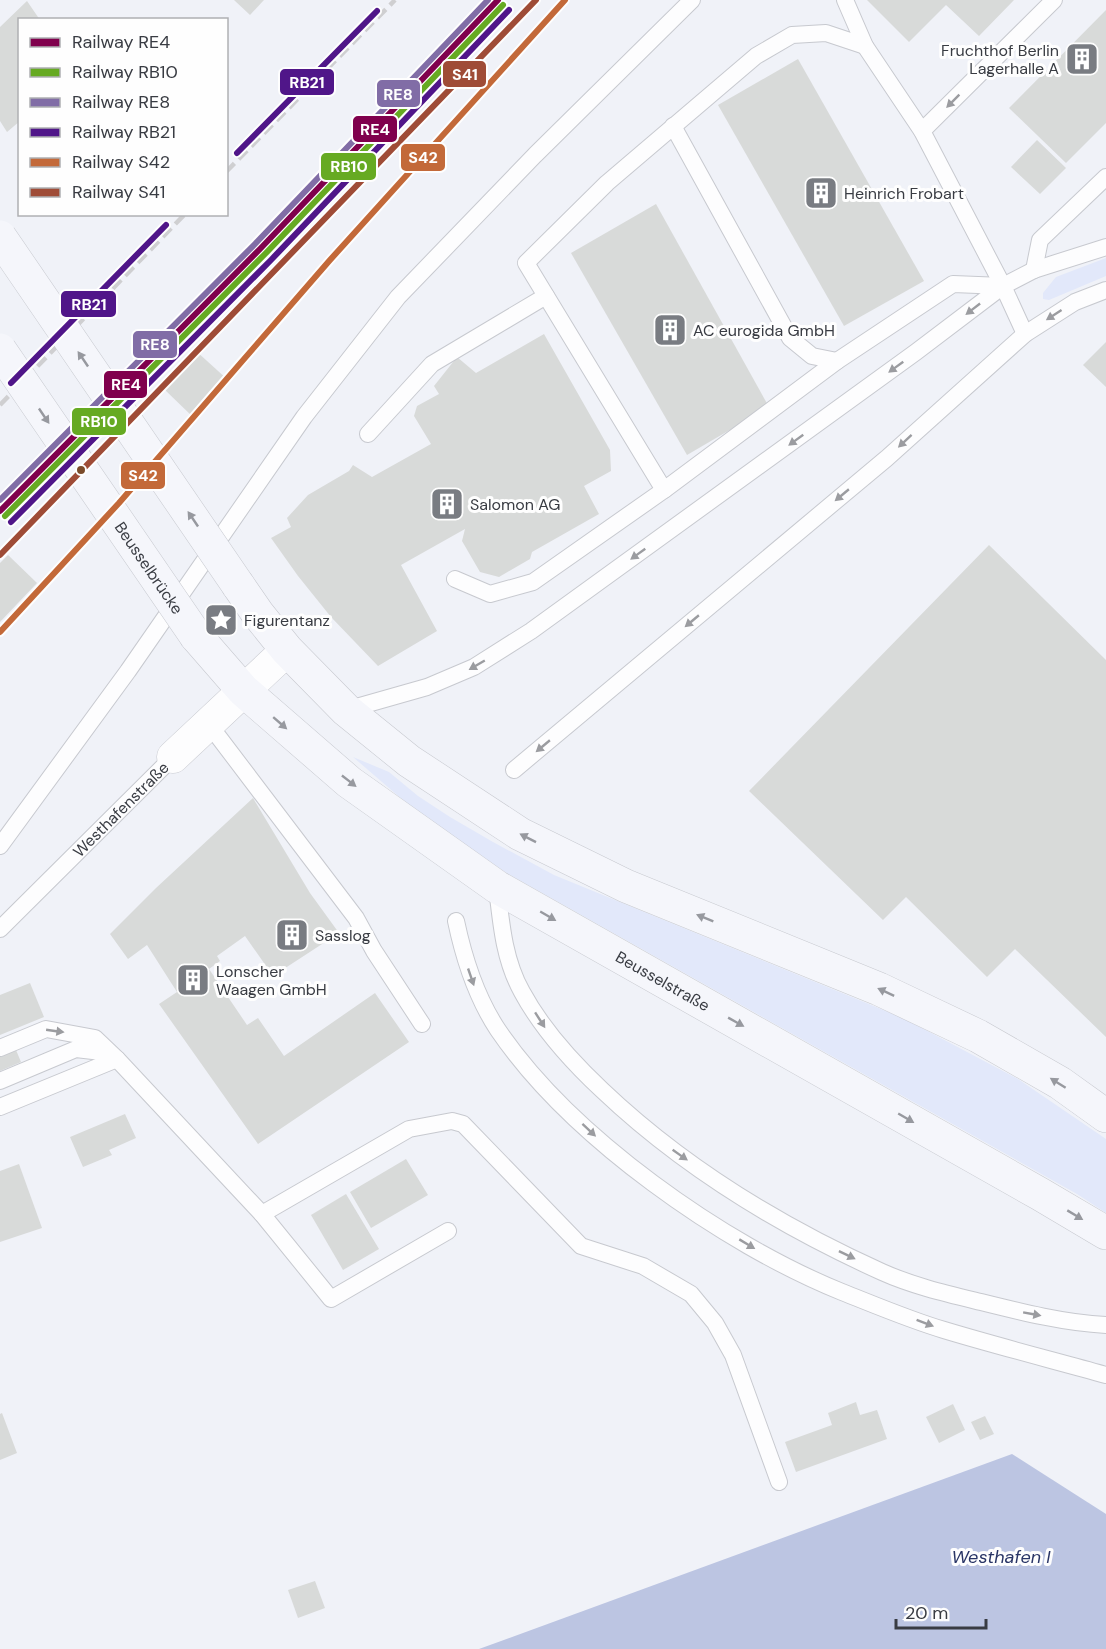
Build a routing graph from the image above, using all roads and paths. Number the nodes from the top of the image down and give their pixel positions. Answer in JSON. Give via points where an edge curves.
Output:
{"nodes":[{"id":1,"x":692,"y":0,"type":"edge"},
{"id":2,"x":845,"y":0,"type":"edge"},
{"id":3,"x":1054,"y":0,"type":"edge"},
{"id":4,"x":865,"y":46,"type":"junction"},
{"id":5,"x":673,"y":126,"type":"junction"},
{"id":6,"x":922,"y":131,"type":"junction"},
{"id":7,"x":1106,"y":177,"type":"edge"},
{"id":8,"x":0,"y":237,"type":"edge"},
{"id":9,"x":1106,"y":247,"type":"edge"},
{"id":10,"x":1034,"y":270,"type":"junction"},
{"id":11,"x":1003,"y":286,"type":"junction"},
{"id":12,"x":1106,"y":290,"type":"edge"},
{"id":13,"x":546,"y":296,"type":"junction"},
{"id":14,"x":1025,"y":334,"type":"junction"},
{"id":15,"x":0,"y":351,"type":"edge"},
{"id":16,"x":837,"y":362,"type":"junction"},
{"id":17,"x":368,"y":434,"type":"dead end"},
{"id":18,"x":664,"y":490,"type":"junction"},
{"id":19,"x":455,"y":579,"type":"dead end"},
{"id":20,"x":196,"y":636,"type":"joint"},
{"id":21,"x":287,"y":650,"type":"junction"},
{"id":22,"x":243,"y":690,"type":"junction"},
{"id":23,"x":346,"y":710,"type":"junction"},
{"id":24,"x":208,"y":723,"type":"junction"},
{"id":25,"x":173,"y":757,"type":"joint"},
{"id":26,"x":514,"y":770,"type":"dead end"},
{"id":27,"x":0,"y":846,"type":"edge"},
{"id":28,"x":497,"y":887,"type":"junction"},
{"id":29,"x":456,"y":921,"type":"dead end"},
{"id":30,"x":0,"y":929,"type":"edge"},
{"id":31,"x":422,"y":1024,"type":"dead end"},
{"id":32,"x":0,"y":1048,"type":"edge"},
{"id":33,"x":114,"y":1056,"type":"junction"},
{"id":34,"x":0,"y":1081,"type":"edge"},
{"id":35,"x":0,"y":1107,"type":"edge"},
{"id":36,"x":1106,"y":1116,"type":"edge"},
{"id":37,"x":262,"y":1214,"type":"junction"},
{"id":38,"x":448,"y":1231,"type":"dead end"},
{"id":39,"x":1106,"y":1233,"type":"edge"},
{"id":40,"x":1106,"y":1325,"type":"edge"},
{"id":41,"x":1106,"y":1375,"type":"edge"},
{"id":42,"x":779,"y":1482,"type":"dead end"}],
"edges":[{"from":1,"to":27,"type":"lane","via":[[399,297],[304,417],[128,671]]},
{"from":2,"to":4,"type":"lane"},
{"from":3,"to":6,"type":"lane","one_way":true},
{"from":4,"to":5,"type":"lane","via":[[826,33],[792,35],[756,56]]},
{"from":4,"to":6,"type":"lane"},
{"from":5,"to":13,"type":"lane","via":[[607,183],[526,263]]},
{"from":5,"to":16,"type":"lane","via":[[790,338],[812,356]]},
{"from":6,"to":11,"type":"lane"},
{"from":7,"to":10,"type":"lane","via":[[1041,240]]},
{"from":21,"to":8,"type":"main road","one_way":true,"bridge":true,"via":[[258,614]]},
{"from":9,"to":10,"type":"lane"},
{"from":10,"to":11,"type":"lane"},
{"from":11,"to":14,"type":"lane"},
{"from":11,"to":16,"type":"lane","via":[[953,284]]},
{"from":11,"to":23,"type":"lane","one_way":true,"via":[[531,631],[474,667],[427,687]]},
{"from":12,"to":14,"type":"lane","one_way":true,"via":[[1075,302]]},
{"from":13,"to":17,"type":"lane","via":[[432,364]]},
{"from":13,"to":18,"type":"lane"},
{"from":14,"to":26,"type":"lane","one_way":true,"via":[[887,458]]},
{"from":15,"to":20,"type":"main road","name":"Beusselbrücke","one_way":true,"bridge":true},
{"from":16,"to":18,"type":"lane"},
{"from":18,"to":19,"type":"lane","via":[[533,582],[490,594]]},
{"from":20,"to":22,"type":"main road","name":"Beusselstraße"},
{"from":21,"to":22,"type":"street"},
{"from":21,"to":23,"type":"main road"},
{"from":22,"to":24,"type":"street","name":"Westhafenstraße"},
{"from":22,"to":28,"type":"main road","name":"Beusselstraße","one_way":true,"via":[[349,782]]},
{"from":36,"to":23,"type":"main road","one_way":true,"via":[[1060,1083],[978,1036],[879,989],[626,886],[520,834],[409,761]]},
{"from":24,"to":25,"type":"street","name":"Westhafenstraße"},
{"from":24,"to":31,"type":"lane","via":[[356,918]]},
{"from":25,"to":30,"type":"lane","name":"Westhafenstraße"},
{"from":28,"to":39,"type":"main road","name":"Beusselstraße","one_way":true},
{"from":28,"to":40,"type":"lane","one_way":true,"via":[[504,947],[521,991],[547,1031],[579,1068],[665,1145],[770,1216],[884,1272],[940,1292],[1024,1312]]},
{"from":29,"to":41,"type":"lane","one_way":true,"via":[[476,990],[498,1030],[564,1107],[659,1188],[768,1257],[840,1291],[942,1329]]},
{"from":32,"to":33,"type":"lane","one_way":true,"via":[[45,1029],[95,1038]]},
{"from":33,"to":34,"type":"lane","via":[[76,1048]]},
{"from":33,"to":35,"type":"lane"},
{"from":33,"to":37,"type":"lane"},
{"from":37,"to":38,"type":"lane","via":[[331,1299]]},
{"from":37,"to":42,"type":"lane","via":[[409,1129],[452,1121],[463,1124],[581,1246],[643,1266],[691,1294],[715,1323],[733,1355]]}]}
